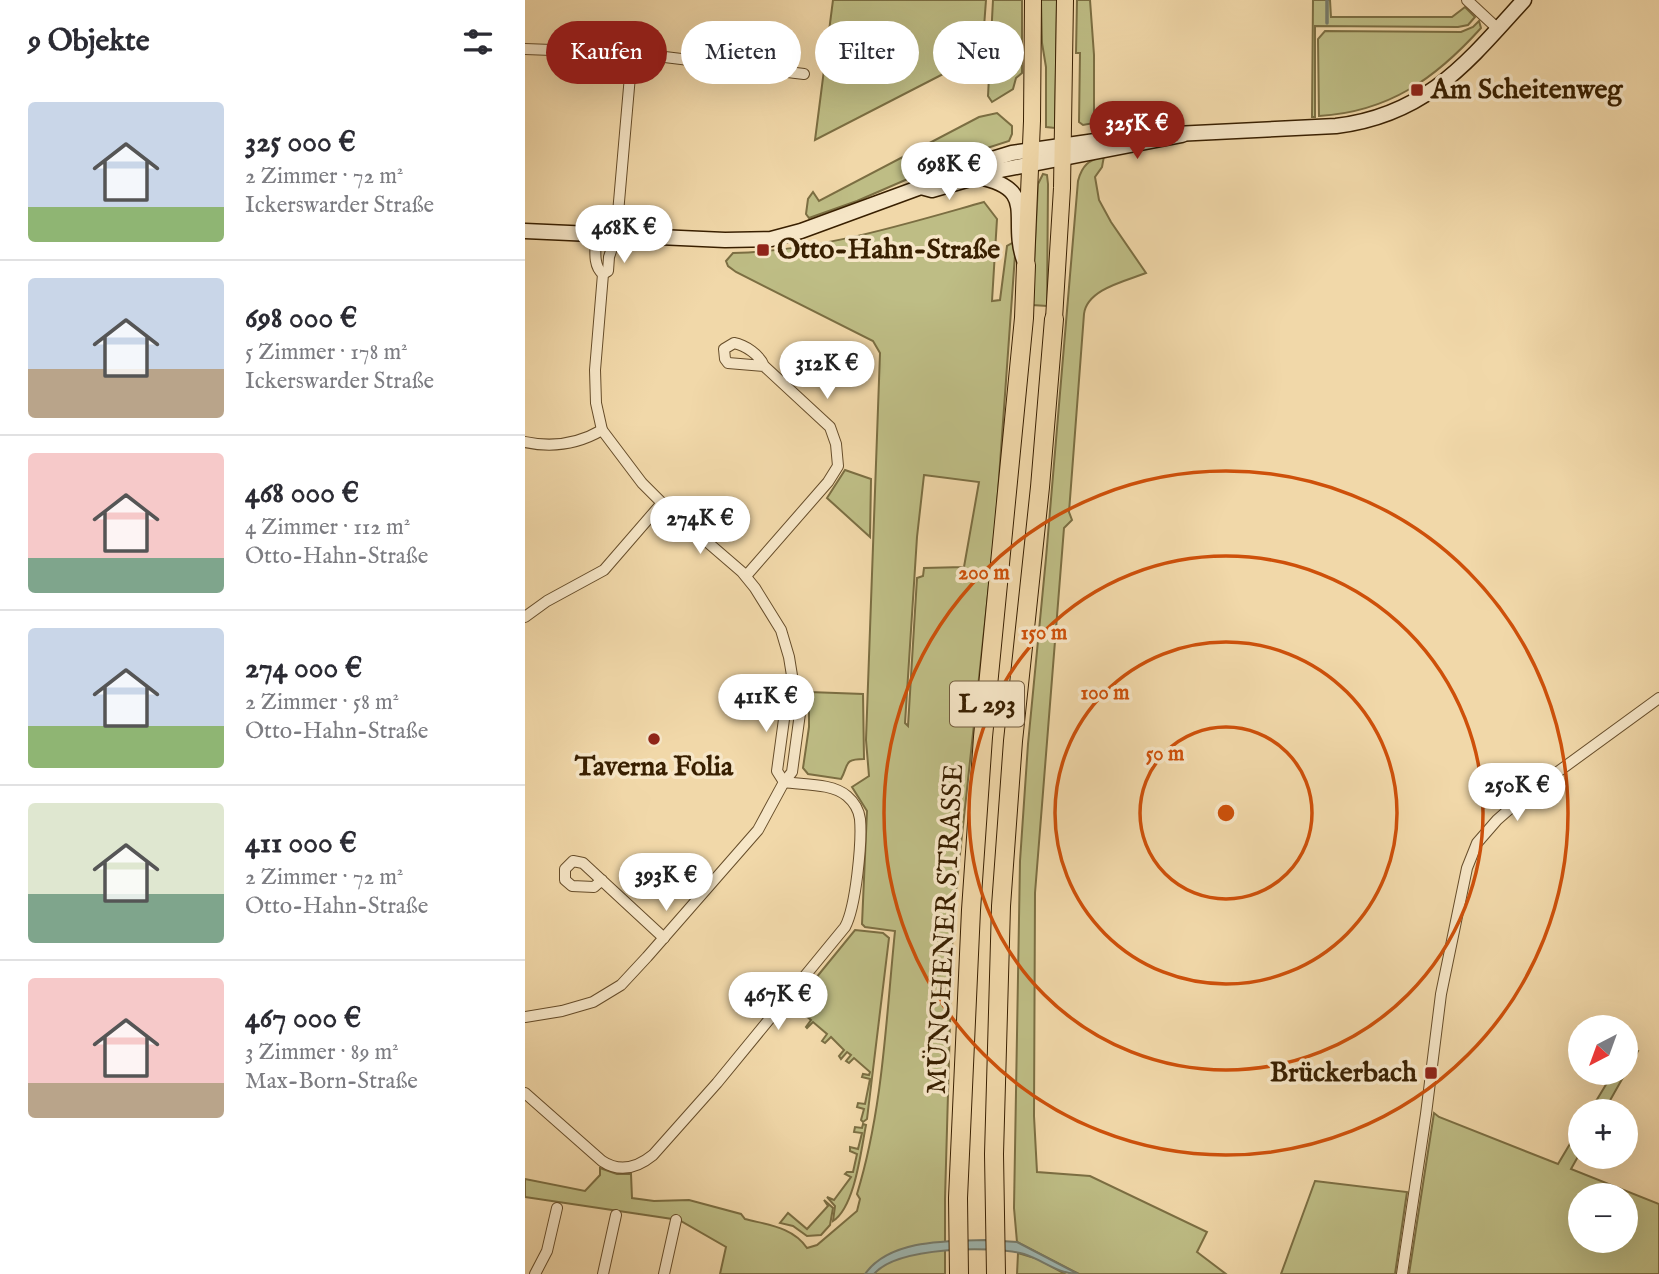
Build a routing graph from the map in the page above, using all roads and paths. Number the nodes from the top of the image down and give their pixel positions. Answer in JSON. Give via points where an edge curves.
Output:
{"nodes":[{"id":1,"x":1033,"y":0,"type":"edge"},
{"id":2,"x":1065,"y":0,"type":"edge"},
{"id":3,"x":1467,"y":0,"type":"edge"},
{"id":4,"x":1524,"y":0,"type":"edge"},
{"id":5,"x":1498,"y":29,"type":"junction"},
{"id":6,"x":525,"y":50,"type":"edge"},
{"id":7,"x":546,"y":51,"type":"edge"},
{"id":8,"x":667,"y":57,"type":"edge"},
{"id":9,"x":804,"y":74,"type":"dead end"},
{"id":10,"x":629,"y":84,"type":"edge"},
{"id":11,"x":1063,"y":152,"type":"junction"},
{"id":12,"x":1031,"y":157,"type":"junction"},
{"id":13,"x":977,"y":177,"type":"junction"},
{"id":14,"x":921,"y":187,"type":"junction"},
{"id":15,"x":525,"y":231,"type":"edge"},
{"id":16,"x":596,"y":234,"type":"junction"},
{"id":17,"x":616,"y":236,"type":"junction"},
{"id":18,"x":1026,"y":265,"type":"junction"},
{"id":19,"x":603,"y":274,"type":"junction"},
{"id":20,"x":1054,"y":319,"type":"joint"},
{"id":21,"x":764,"y":366,"type":"dead end"},
{"id":22,"x":603,"y":430,"type":"junction"},
{"id":23,"x":525,"y":442,"type":"edge"},
{"id":24,"x":662,"y":503,"type":"junction"},
{"id":25,"x":746,"y":576,"type":"junction"},
{"id":26,"x":525,"y":617,"type":"edge"},
{"id":27,"x":794,"y":688,"type":"junction"},
{"id":28,"x":1659,"y":698,"type":"edge"},
{"id":29,"x":784,"y":782,"type":"junction"},
{"id":30,"x":602,"y":880,"type":"dead end"},
{"id":31,"x":664,"y":937,"type":"junction"},
{"id":32,"x":525,"y":1017,"type":"edge"},
{"id":33,"x":525,"y":1093,"type":"edge"},
{"id":34,"x":557,"y":1208,"type":"dead end"},
{"id":35,"x":616,"y":1215,"type":"dead end"},
{"id":36,"x":675,"y":1220,"type":"dead end"},
{"id":37,"x":995,"y":1224,"type":"junction"},
{"id":38,"x":535,"y":1274,"type":"edge"},
{"id":39,"x":603,"y":1274,"type":"edge"},
{"id":40,"x":664,"y":1274,"type":"edge"},
{"id":41,"x":959,"y":1274,"type":"edge"},
{"id":42,"x":996,"y":1274,"type":"edge"},
{"id":43,"x":1005,"y":1274,"type":"edge"},
{"id":44,"x":1402,"y":1274,"type":"edge"}],
"edges":[{"from":1,"to":12,"type":"main road","name":"MÜNCHENER STRASSE","number":"L 293"},
{"from":2,"to":11,"type":"main road","name":"MÜNCHENER STRASSE","number":"L 293"},
{"from":3,"to":5,"type":"street"},
{"from":4,"to":5,"type":"main road"},
{"from":5,"to":11,"type":"main road","via":[[1459,71],[1379,118],[1336,126],[1140,135]]},
{"from":6,"to":7,"type":"street"},
{"from":8,"to":9,"type":"street"},
{"from":10,"to":17,"type":"street"},
{"from":11,"to":12,"type":"main road"},
{"from":11,"to":20,"type":"main road","name":"MÜNCHENER STRASSE","number":"L 293"},
{"from":12,"to":13,"type":"main road"},
{"from":12,"to":14,"type":"main road","via":[[1005,155],[927,179]]},
{"from":12,"to":18,"type":"main road","name":"MÜNCHENER STRASSE","number":"L 293"},
{"from":13,"to":14,"type":"main road","via":[[932,190]]},
{"from":13,"to":18,"type":"main road","via":[[1003,184],[1016,197]]},
{"from":14,"to":17,"type":"main road","via":[[772,239]]},
{"from":15,"to":16,"type":"main road"},
{"from":16,"to":17,"type":"main road"},
{"from":16,"to":19,"type":"street","via":[[596,260]]},
{"from":17,"to":19,"type":"street","via":[[608,271]]},
{"from":18,"to":41,"type":"highway","name":"MÜNCHENER STRASSE","number":"L 293","via":[[971,910],[958,1198]]},
{"from":19,"to":22,"type":"street","via":[[595,370]]},
{"from":20,"to":37,"type":"highway","name":"MÜNCHENER STRASSE","number":"L 293","via":[[1001,906]]},
{"from":21,"to":25,"type":"street","via":[[830,426],[838,466]]},
{"from":22,"to":23,"type":"street","via":[[557,445]]},
{"from":22,"to":24,"type":"street"},
{"from":24,"to":25,"type":"street"},
{"from":24,"to":26,"type":"street","via":[[604,570]]},
{"from":25,"to":27,"type":"street","via":[[781,630]]},
{"from":27,"to":29,"type":"street","via":[[801,706],[792,772]]},
{"from":27,"to":29,"type":"street","via":[[787,697],[777,771]]},
{"from":28,"to":44,"type":"street","via":[[1522,798],[1486,831],[1475,850],[1467,868],[1441,994]]},
{"from":29,"to":31,"type":"street","via":[[758,830]]},
{"from":29,"to":33,"type":"street","via":[[833,789],[855,805],[860,822],[853,908],[845,927],[717,1083],[653,1155],[627,1168],[602,1161]]},
{"from":30,"to":31,"type":"street"},
{"from":31,"to":32,"type":"street","via":[[621,985],[605,995],[581,1007]]},
{"from":34,"to":38,"type":"street","via":[[547,1251]]},
{"from":35,"to":39,"type":"street"},
{"from":36,"to":40,"type":"street"},
{"from":37,"to":42,"type":"highway","name":"MÜNCHENER STRASSE","number":"L 293"},
{"from":37,"to":43,"type":"highway","via":[[1005,1255]]}]}
